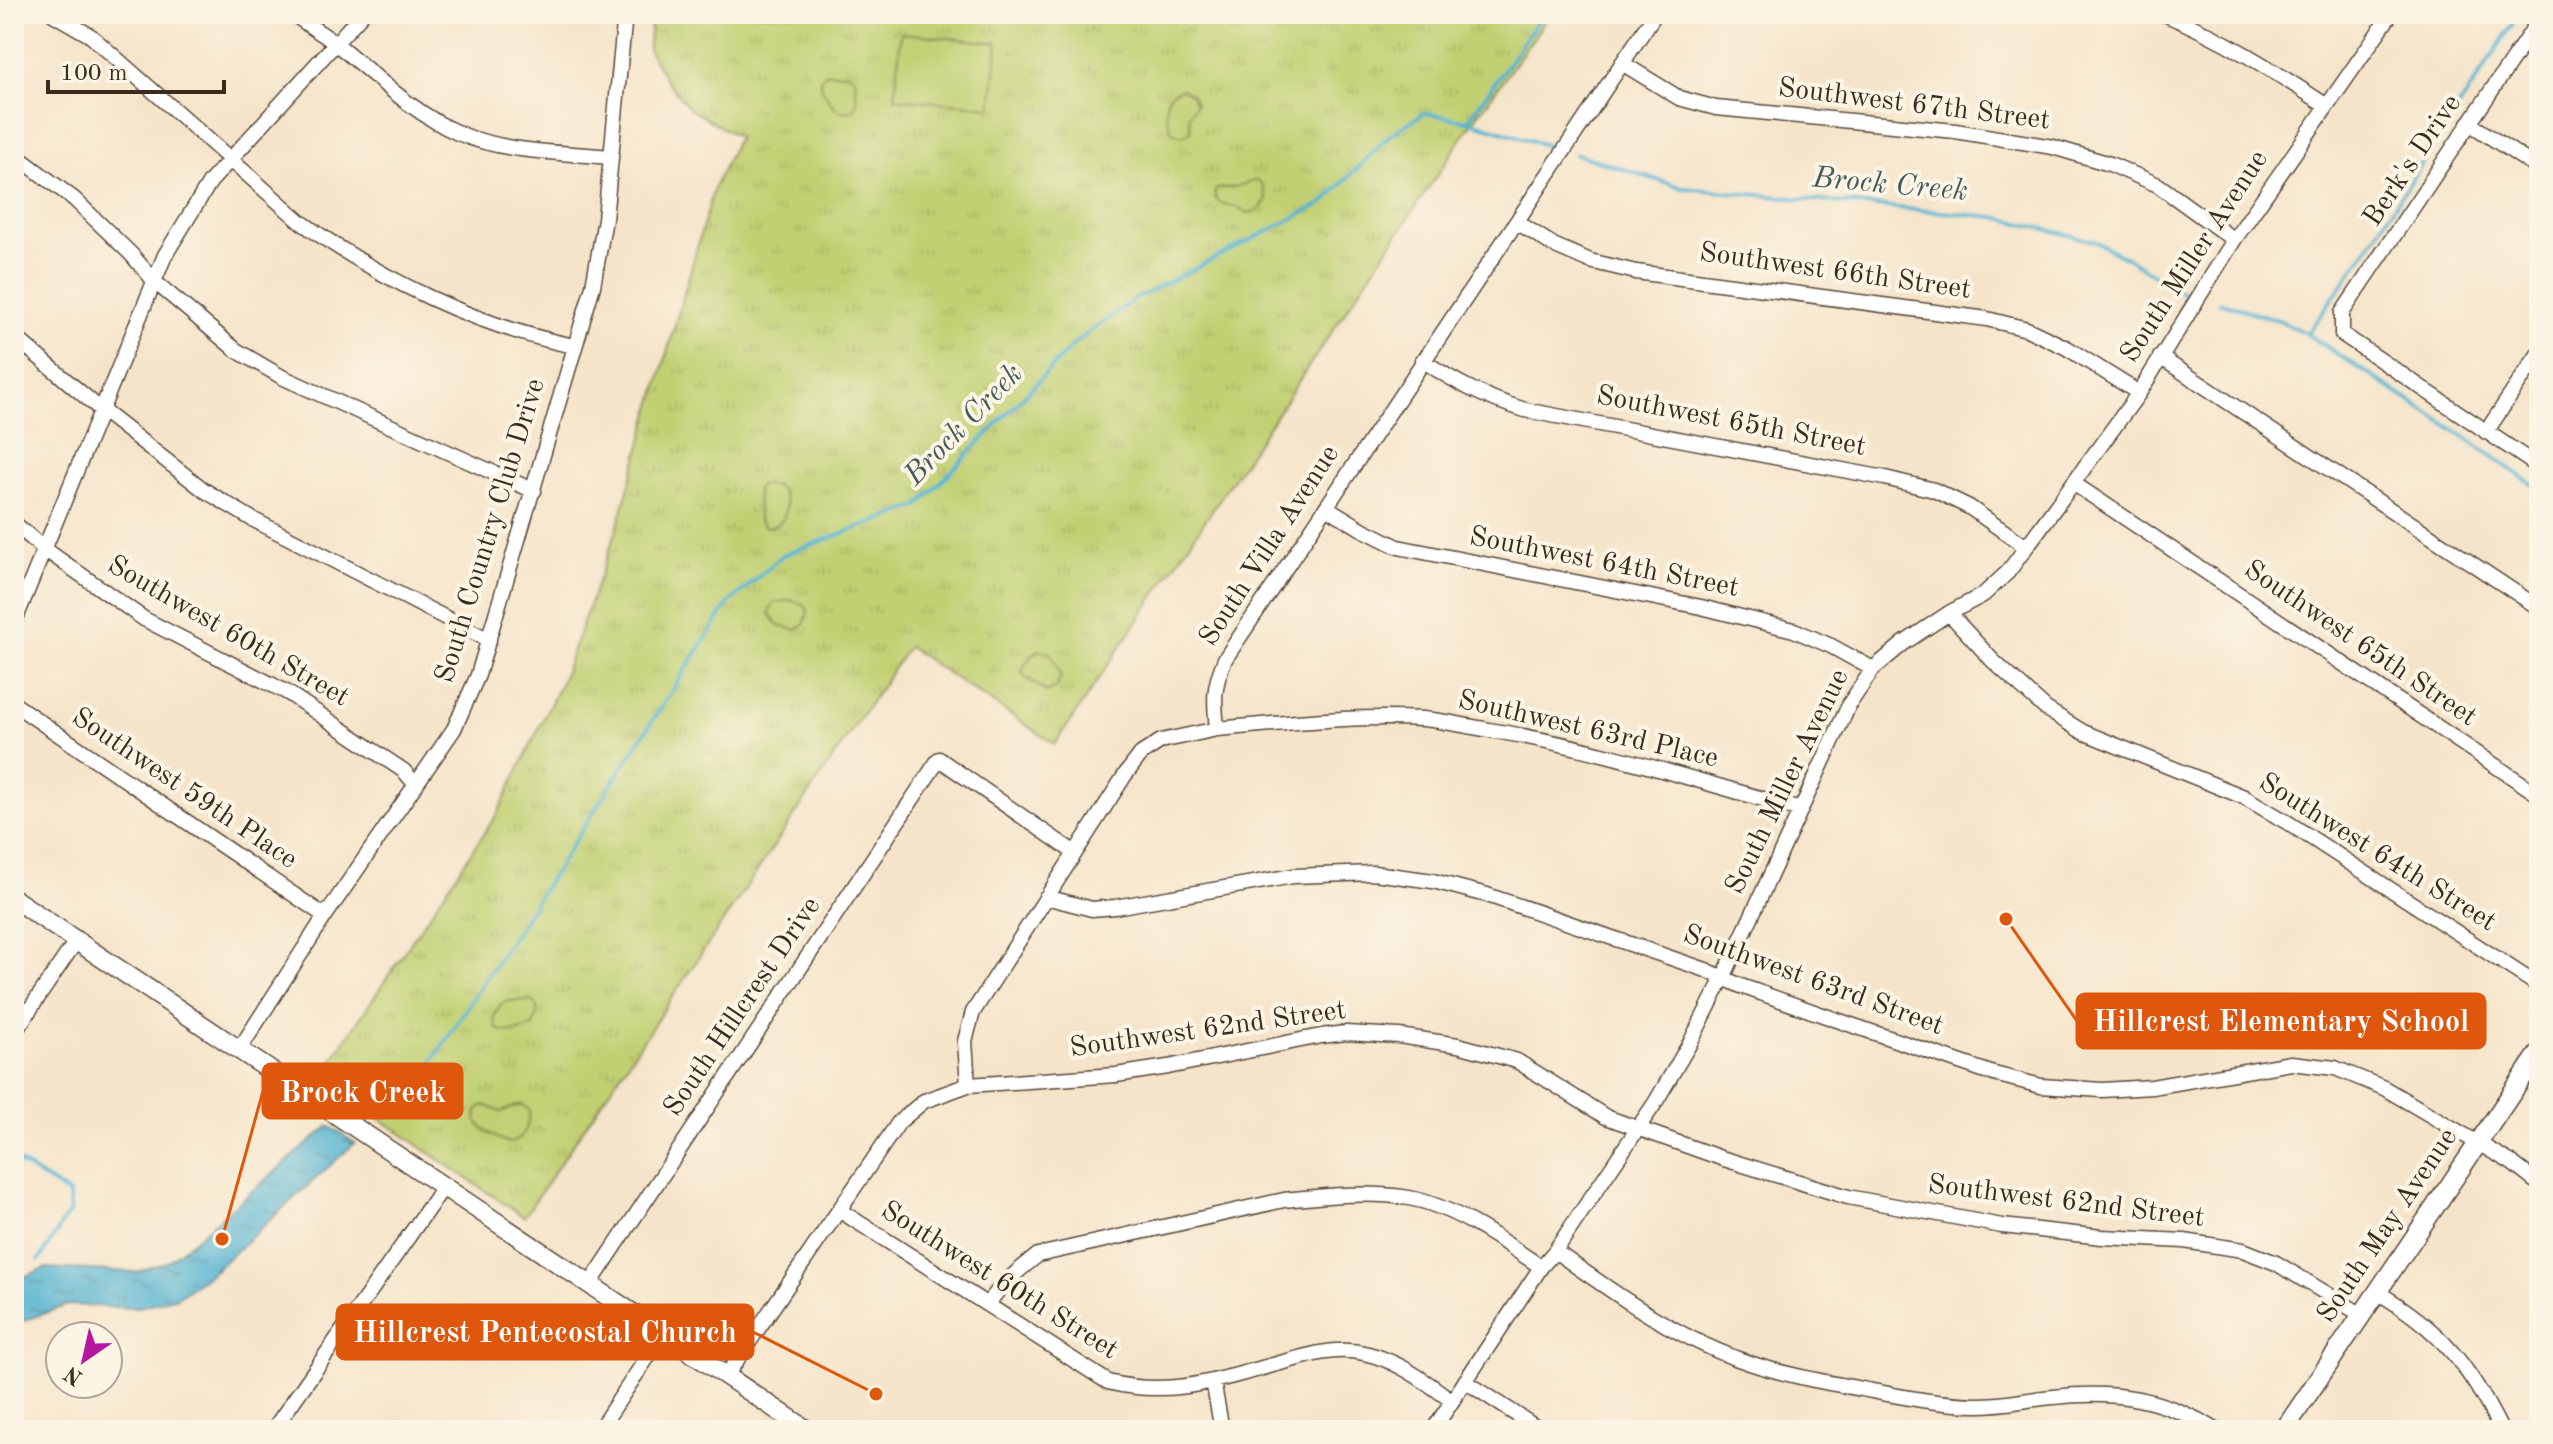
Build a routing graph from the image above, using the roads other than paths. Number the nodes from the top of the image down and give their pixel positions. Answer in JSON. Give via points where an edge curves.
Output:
{"nodes":[{"id":1,"x":53,"y":14,"type":"edge"},
{"id":2,"x":294,"y":14,"type":"edge"},
{"id":3,"x":362,"y":14,"type":"edge"},
{"id":4,"x":625,"y":14,"type":"edge"},
{"id":5,"x":1655,"y":14,"type":"edge"},
{"id":6,"x":2164,"y":14,"type":"edge"},
{"id":7,"x":2391,"y":14,"type":"edge"},
{"id":8,"x":2539,"y":20,"type":"edge"},
{"id":9,"x":337,"y":44,"type":"junction"},
{"id":10,"x":1622,"y":63,"type":"junction"},
{"id":11,"x":2327,"y":106,"type":"junction"},
{"id":12,"x":2469,"y":123,"type":"junction"},
{"id":13,"x":14,"y":154,"type":"edge"},
{"id":14,"x":611,"y":157,"type":"junction"},
{"id":15,"x":232,"y":161,"type":"junction"},
{"id":16,"x":2539,"y":169,"type":"edge"},
{"id":17,"x":1517,"y":222,"type":"junction"},
{"id":18,"x":2234,"y":240,"type":"junction"},
{"id":19,"x":155,"y":282,"type":"junction"},
{"id":20,"x":14,"y":336,"type":"edge"},
{"id":21,"x":574,"y":346,"type":"junction"},
{"id":22,"x":2539,"y":353,"type":"edge"},
{"id":23,"x":2160,"y":357,"type":"junction"},
{"id":24,"x":1422,"y":360,"type":"junction"},
{"id":25,"x":2139,"y":393,"type":"junction"},
{"id":26,"x":100,"y":409,"type":"junction"},
{"id":27,"x":2486,"y":432,"type":"junction"},
{"id":28,"x":2539,"y":467,"type":"edge"},
{"id":29,"x":2073,"y":483,"type":"junction"},
{"id":30,"x":534,"y":491,"type":"junction"},
{"id":31,"x":1326,"y":507,"type":"junction"},
{"id":32,"x":14,"y":523,"type":"edge"},
{"id":33,"x":2025,"y":546,"type":"junction"},
{"id":34,"x":43,"y":548,"type":"junction"},
{"id":35,"x":2539,"y":608,"type":"edge"},
{"id":36,"x":1949,"y":613,"type":"junction"},
{"id":37,"x":14,"y":623,"type":"edge"},
{"id":38,"x":489,"y":640,"type":"junction"},
{"id":39,"x":1873,"y":669,"type":"junction"},
{"id":40,"x":14,"y":704,"type":"edge"},
{"id":41,"x":1217,"y":729,"type":"junction"},
{"id":42,"x":416,"y":785,"type":"junction"},
{"id":43,"x":2539,"y":795,"type":"edge"},
{"id":44,"x":1801,"y":810,"type":"junction"},
{"id":45,"x":1075,"y":853,"type":"junction"},
{"id":46,"x":1046,"y":897,"type":"junction"},
{"id":47,"x":14,"y":899,"type":"edge"},
{"id":48,"x":325,"y":916,"type":"junction"},
{"id":49,"x":76,"y":941,"type":"junction"},
{"id":50,"x":1723,"y":978,"type":"junction"},
{"id":51,"x":2539,"y":986,"type":"edge"},
{"id":52,"x":14,"y":1033,"type":"edge"},
{"id":53,"x":239,"y":1050,"type":"junction"},
{"id":54,"x":2539,"y":1053,"type":"edge"},
{"id":55,"x":968,"y":1085,"type":"junction"},
{"id":56,"x":1637,"y":1127,"type":"junction"},
{"id":57,"x":2479,"y":1142,"type":"junction"},
{"id":58,"x":2539,"y":1184,"type":"edge"},
{"id":59,"x":444,"y":1186,"type":"junction"},
{"id":60,"x":839,"y":1210,"type":"junction"},
{"id":61,"x":1555,"y":1251,"type":"junction"},
{"id":62,"x":1541,"y":1267,"type":"junction"},
{"id":63,"x":590,"y":1284,"type":"junction"},
{"id":64,"x":2377,"y":1292,"type":"junction"},
{"id":65,"x":988,"y":1304,"type":"junction"},
{"id":66,"x":2362,"y":1315,"type":"junction"},
{"id":67,"x":663,"y":1334,"type":"junction"},
{"id":68,"x":726,"y":1376,"type":"junction"},
{"id":69,"x":1213,"y":1381,"type":"junction"},
{"id":70,"x":1465,"y":1381,"type":"junction"},
{"id":71,"x":1452,"y":1401,"type":"junction"},
{"id":72,"x":273,"y":1430,"type":"edge"},
{"id":73,"x":599,"y":1430,"type":"edge"},
{"id":74,"x":807,"y":1430,"type":"edge"},
{"id":75,"x":1222,"y":1430,"type":"edge"},
{"id":76,"x":1433,"y":1430,"type":"edge"},
{"id":77,"x":1540,"y":1430,"type":"edge"},
{"id":78,"x":2216,"y":1430,"type":"edge"},
{"id":79,"x":2284,"y":1430,"type":"edge"},
{"id":80,"x":2501,"y":1430,"type":"edge"}],
"edges":[{"from":1,"to":15,"type":"street","via":[[91,36]]},
{"from":2,"to":9,"type":"street"},
{"from":3,"to":9,"type":"street"},
{"from":4,"to":14,"type":"street","name":"South Country Club Drive"},
{"from":5,"to":10,"type":"street","name":"South Villa Avenue"},
{"from":6,"to":11,"type":"street","via":[[2245,52]]},
{"from":7,"to":11,"type":"street","name":"South Miller Avenue"},
{"from":8,"to":12,"type":"street","name":"Berk's Drive"},
{"from":9,"to":14,"type":"street","via":[[418,110],[459,134],[513,148]]},
{"from":9,"to":15,"type":"street"},
{"from":10,"to":17,"type":"street","name":"South Villa Avenue"},
{"from":10,"to":18,"type":"street","name":"Southwest 67th Street","via":[[1679,98],[1716,108],[1955,131],[2053,147],[2158,185]]},
{"from":11,"to":18,"type":"street","name":"South Miller Avenue"},
{"from":12,"to":16,"type":"street"},
{"from":12,"to":27,"type":"street","name":"Berk's Drive","via":[[2342,313],[2342,334]]},
{"from":13,"to":19,"type":"street","via":[[74,199]]},
{"from":14,"to":21,"type":"street","name":"South Country Club Drive","via":[[593,286]]},
{"from":15,"to":19,"type":"street","via":[[210,182],[188,216]]},
{"from":15,"to":21,"type":"street","via":[[336,248],[403,286],[536,338]]},
{"from":17,"to":24,"type":"street","name":"South Villa Avenue"},
{"from":17,"to":25,"type":"street","name":"Southwest 66th Street","via":[[1590,261],[1636,272],[1987,319],[2027,329]]},
{"from":18,"to":23,"type":"street","name":"South Miller Avenue"},
{"from":19,"to":26,"type":"street"},
{"from":19,"to":30,"type":"street","via":[[236,350],[282,377]]},
{"from":20,"to":26,"type":"street"},
{"from":21,"to":30,"type":"street","name":"South Country Club Drive"},
{"from":22,"to":27,"type":"street"},
{"from":23,"to":25,"type":"street","name":"South Miller Avenue"},
{"from":23,"to":35,"type":"street"},
{"from":24,"to":31,"type":"street","name":"South Villa Avenue"},
{"from":24,"to":33,"type":"street","name":"Southwest 65th Street","via":[[1459,385],[1525,410],[1934,490]]},
{"from":25,"to":29,"type":"street","name":"South Miller Avenue"},
{"from":26,"to":34,"type":"street"},
{"from":26,"to":38,"type":"street","via":[[204,490],[252,519]]},
{"from":27,"to":28,"type":"street"},
{"from":29,"to":33,"type":"street","name":"South Miller Avenue"},
{"from":29,"to":43,"type":"street","name":"Southwest 65th Street"},
{"from":30,"to":38,"type":"street","name":"South Country Club Drive"},
{"from":31,"to":39,"type":"street","name":"Southwest 64th Street","via":[[1398,547],[1794,630]]},
{"from":31,"to":41,"type":"street","name":"South Villa Avenue","via":[[1225,659],[1214,696]]},
{"from":32,"to":34,"type":"street","name":"Southwest 60th Street"},
{"from":33,"to":36,"type":"street","name":"South Miller Avenue","via":[[2008,572],[1983,595]]},
{"from":34,"to":37,"type":"street"},
{"from":34,"to":42,"type":"street","name":"Southwest 60th Street","via":[[144,619],[313,708],[404,771]]},
{"from":36,"to":39,"type":"street","name":"South Miller Avenue"},
{"from":36,"to":51,"type":"street","name":"Southwest 64th Street","via":[[2046,709],[2083,732],[2244,797]]},
{"from":38,"to":42,"type":"street","name":"South Country Club Drive","via":[[454,729]]},
{"from":39,"to":44,"type":"street","name":"South Miller Avenue","via":[[1850,703]]},
{"from":40,"to":48,"type":"street","name":"Southwest 59th Place"},
{"from":41,"to":44,"type":"street","name":"Southwest 63rd Place","via":[[1316,720],[1427,720],[1523,735]]},
{"from":41,"to":45,"type":"street","via":[[1161,741],[1141,754]]},
{"from":42,"to":48,"type":"street","name":"South Country Club Drive"},
{"from":44,"to":50,"type":"street","name":"South Miller Avenue"},
{"from":45,"to":46,"type":"street"},
{"from":45,"to":63,"type":"street","name":"South Hillcrest Drive","via":[[939,759]]},
{"from":46,"to":50,"type":"street","name":"Southwest 63rd Street","via":[[1092,909],[1293,876],[1374,873],[1487,895]]},
{"from":46,"to":55,"type":"street","via":[[973,1012],[965,1041]]},
{"from":47,"to":49,"type":"main road"},
{"from":48,"to":53,"type":"street","name":"South Country Club Drive"},
{"from":49,"to":52,"type":"street"},
{"from":49,"to":53,"type":"main road"},
{"from":50,"to":56,"type":"street","name":"South Miller Avenue"},
{"from":50,"to":57,"type":"street","name":"Southwest 63rd Street","via":[[2041,1086],[2152,1087],[2291,1063],[2335,1068],[2384,1088]]},
{"from":53,"to":59,"type":"main road"},
{"from":54,"to":57,"type":"main road","name":"South May Avenue"},
{"from":55,"to":56,"type":"street","name":"Southwest 62nd Street","via":[[1116,1075],[1346,1033],[1399,1036],[1517,1061],[1606,1117]]},
{"from":55,"to":60,"type":"street","via":[[911,1111]]},
{"from":56,"to":61,"type":"street","name":"South Miller Avenue"},
{"from":56,"to":66,"type":"street","name":"Southwest 62nd Street","via":[[1848,1197],[2002,1226],[2243,1250],[2276,1263]]},
{"from":57,"to":58,"type":"street","name":"Southwest 63rd Street"},
{"from":57,"to":64,"type":"main road","name":"South May Avenue"},
{"from":59,"to":63,"type":"main road"},
{"from":59,"to":72,"type":"street"},
{"from":60,"to":65,"type":"street","name":"Southwest 60th Street"},
{"from":60,"to":68,"type":"street"},
{"from":61,"to":62,"type":"street","name":"South Miller Avenue"},
{"from":61,"to":78,"type":"street","via":[[1695,1339],[1777,1372],[1931,1403],[1979,1406],[2109,1395],[2147,1399]]},
{"from":62,"to":65,"type":"street","via":[[1458,1216],[1411,1198],[1314,1197],[1038,1255]]},
{"from":62,"to":70,"type":"street","name":"South Miller Avenue"},
{"from":63,"to":67,"type":"main road"},
{"from":64,"to":66,"type":"main road","name":"South May Avenue"},
{"from":64,"to":80,"type":"street","via":[[2430,1328],[2462,1362]]},
{"from":65,"to":69,"type":"street","name":"Southwest 60th Street","via":[[1108,1382],[1180,1389]]},
{"from":66,"to":79,"type":"main road","name":"South May Avenue"},
{"from":67,"to":68,"type":"main road"},
{"from":67,"to":73,"type":"street"},
{"from":68,"to":74,"type":"main road"},
{"from":69,"to":71,"type":"street","name":"Southwest 60th Street","via":[[1349,1351],[1411,1371]]},
{"from":69,"to":75,"type":"street"},
{"from":70,"to":71,"type":"street","name":"South Miller Avenue"},
{"from":70,"to":77,"type":"street"},
{"from":71,"to":76,"type":"street","name":"South Miller Avenue"}]}
